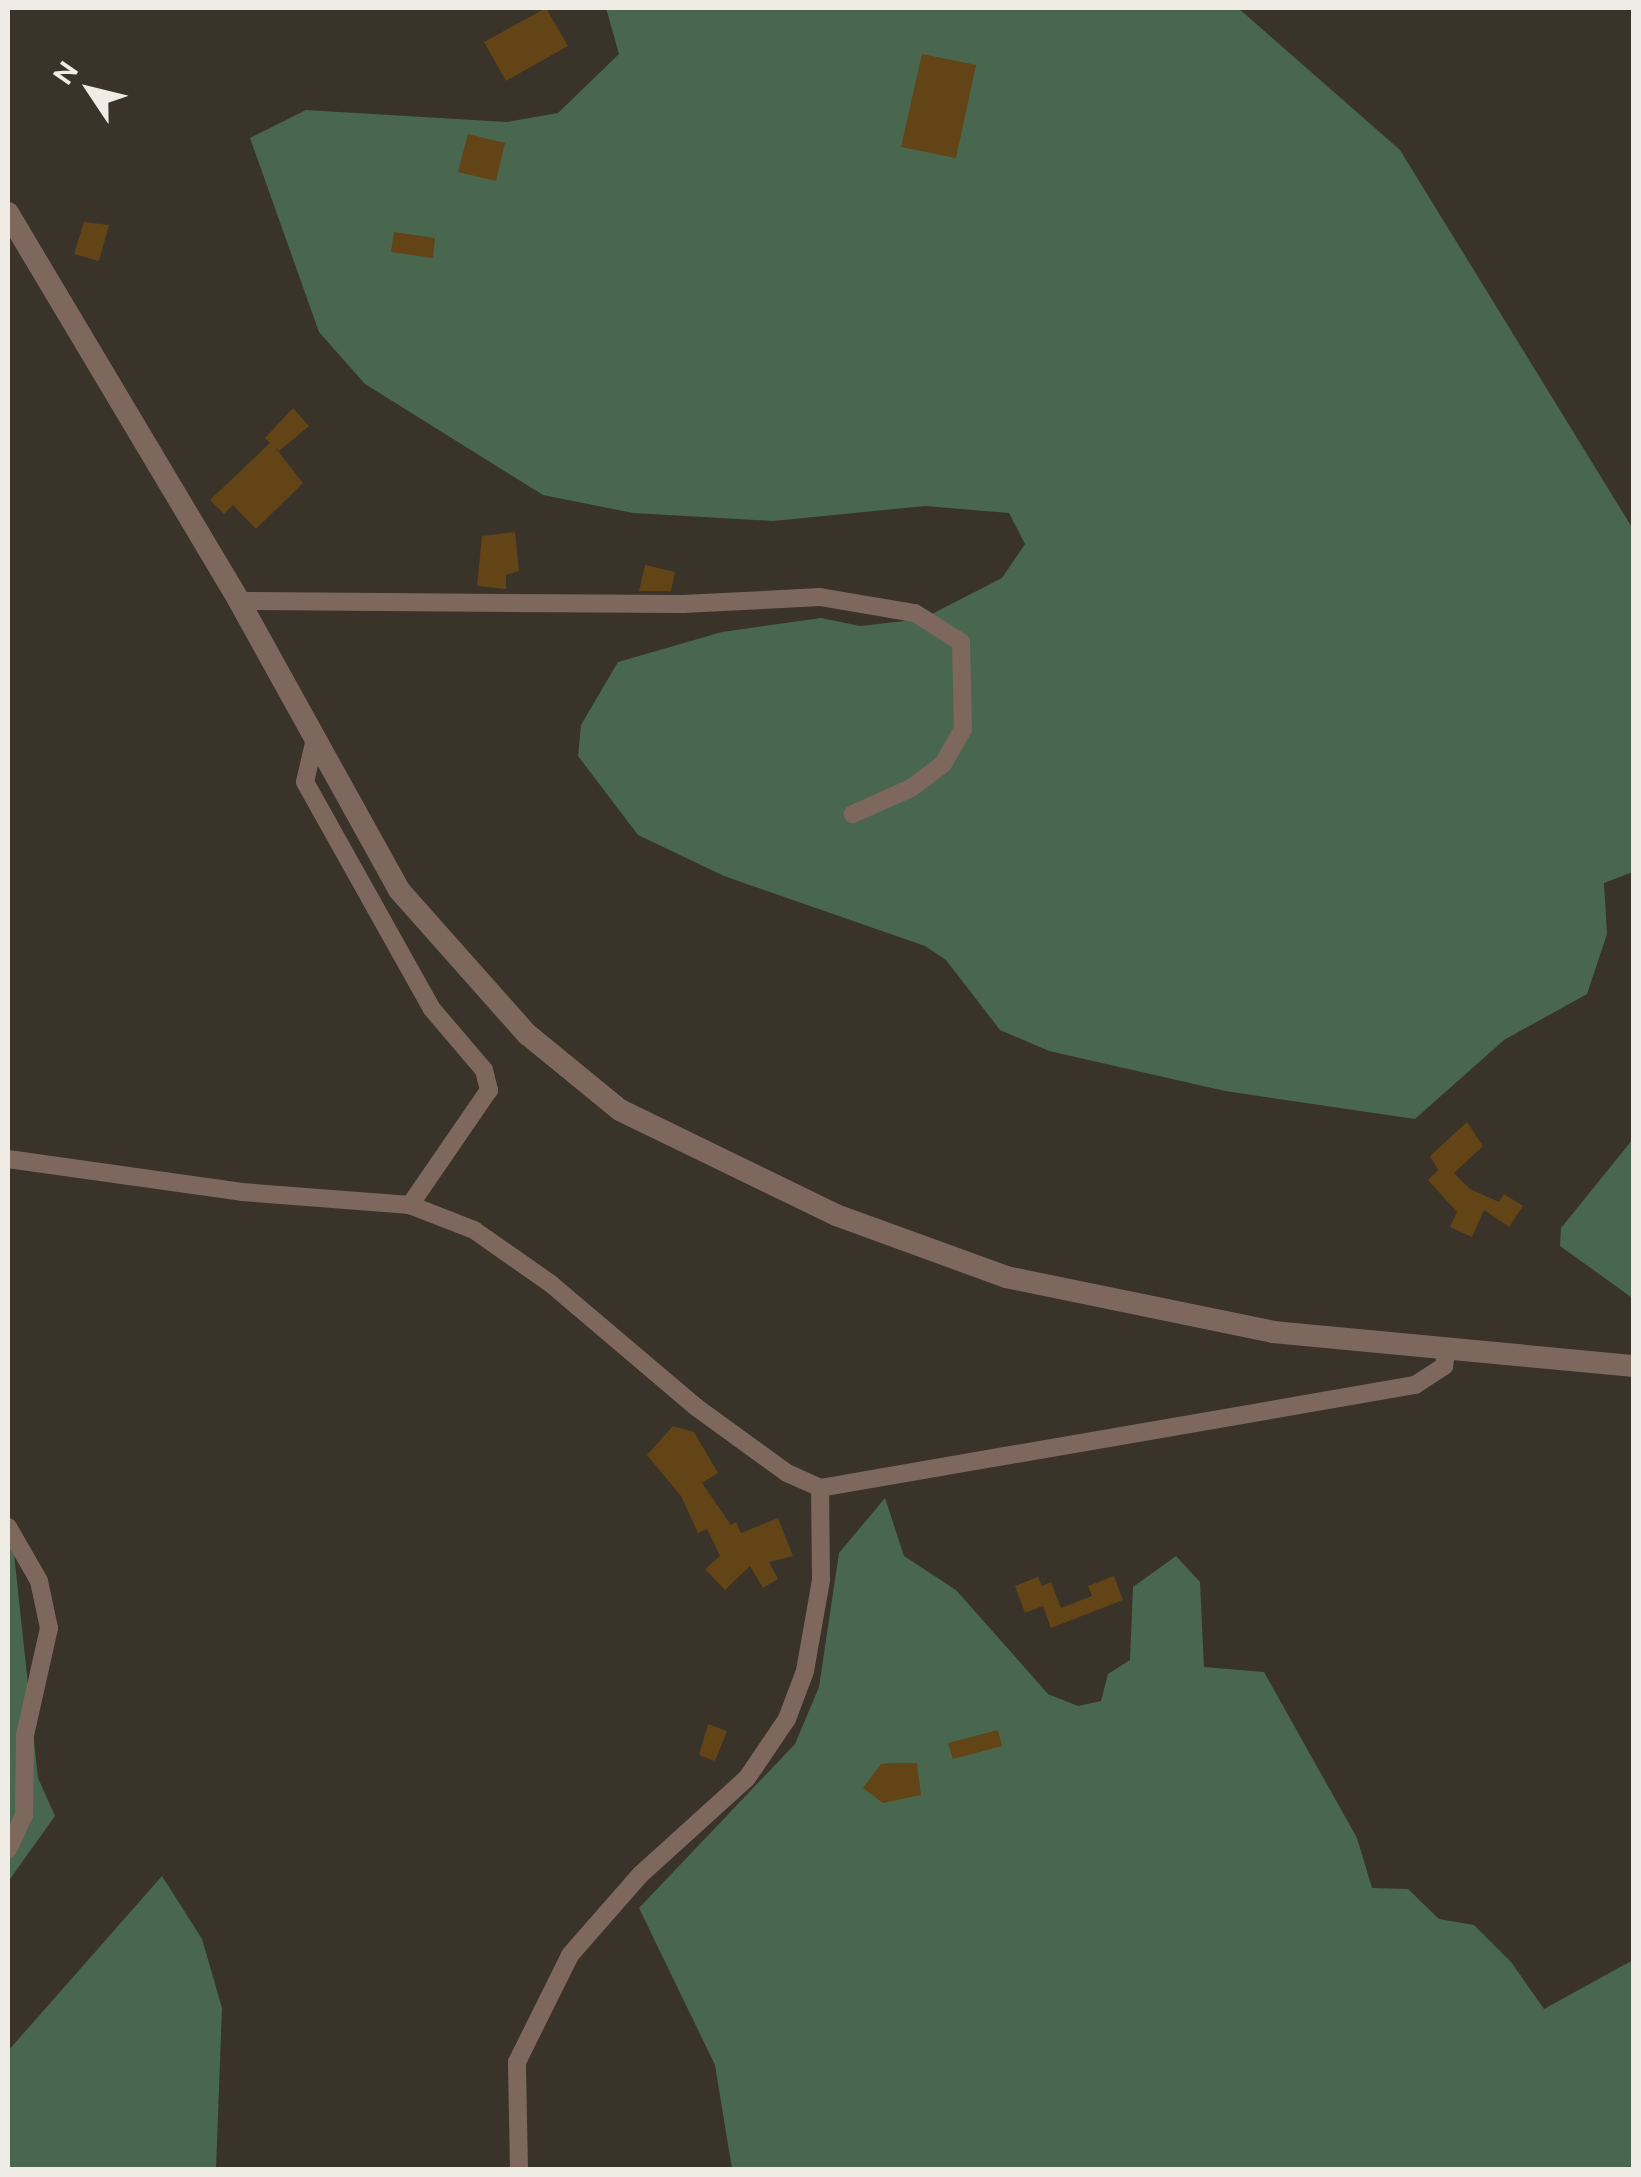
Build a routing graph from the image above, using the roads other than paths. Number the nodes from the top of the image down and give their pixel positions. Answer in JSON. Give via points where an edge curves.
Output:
{"nodes":[{"id":1,"x":8,"y":213,"type":"edge"},
{"id":2,"x":239,"y":601,"type":"junction"},
{"id":3,"x":314,"y":743,"type":"junction"},
{"id":4,"x":853,"y":814,"type":"dead end"},
{"id":5,"x":8,"y":1160,"type":"edge"},
{"id":6,"x":410,"y":1205,"type":"junction"},
{"id":7,"x":1447,"y":1347,"type":"junction"},
{"id":8,"x":1634,"y":1366,"type":"edge"},
{"id":9,"x":820,"y":1488,"type":"junction"},
{"id":10,"x":8,"y":1527,"type":"edge"},
{"id":11,"x":8,"y":1848,"type":"edge"},
{"id":12,"x":519,"y":2170,"type":"edge"}],
"edges":[{"from":1,"to":2,"type":"street"},
{"from":2,"to":3,"type":"street"},
{"from":2,"to":4,"type":"street","via":[[684,604],[820,597],[915,613],[961,642],[963,729],[943,764],[911,788]]},
{"from":3,"to":6,"type":"street","via":[[304,782],[432,1009],[484,1070],[489,1090]]},
{"from":3,"to":7,"type":"street","via":[[399,890],[463,970],[595,1092],[672,1140],[836,1215],[1006,1277],[1273,1332]]},
{"from":5,"to":6,"type":"street","via":[[242,1192]]},
{"from":6,"to":9,"type":"street","via":[[474,1230],[551,1284],[696,1407],[787,1473]]},
{"from":7,"to":8,"type":"street"},
{"from":7,"to":9,"type":"street","via":[[1444,1366],[1415,1384]]},
{"from":9,"to":12,"type":"street","via":[[821,1580],[805,1672],[787,1719],[747,1778],[640,1874],[570,1955],[517,2062]]},
{"from":10,"to":11,"type":"street","via":[[39,1581],[49,1628],[25,1734],[24,1815]]}]}
